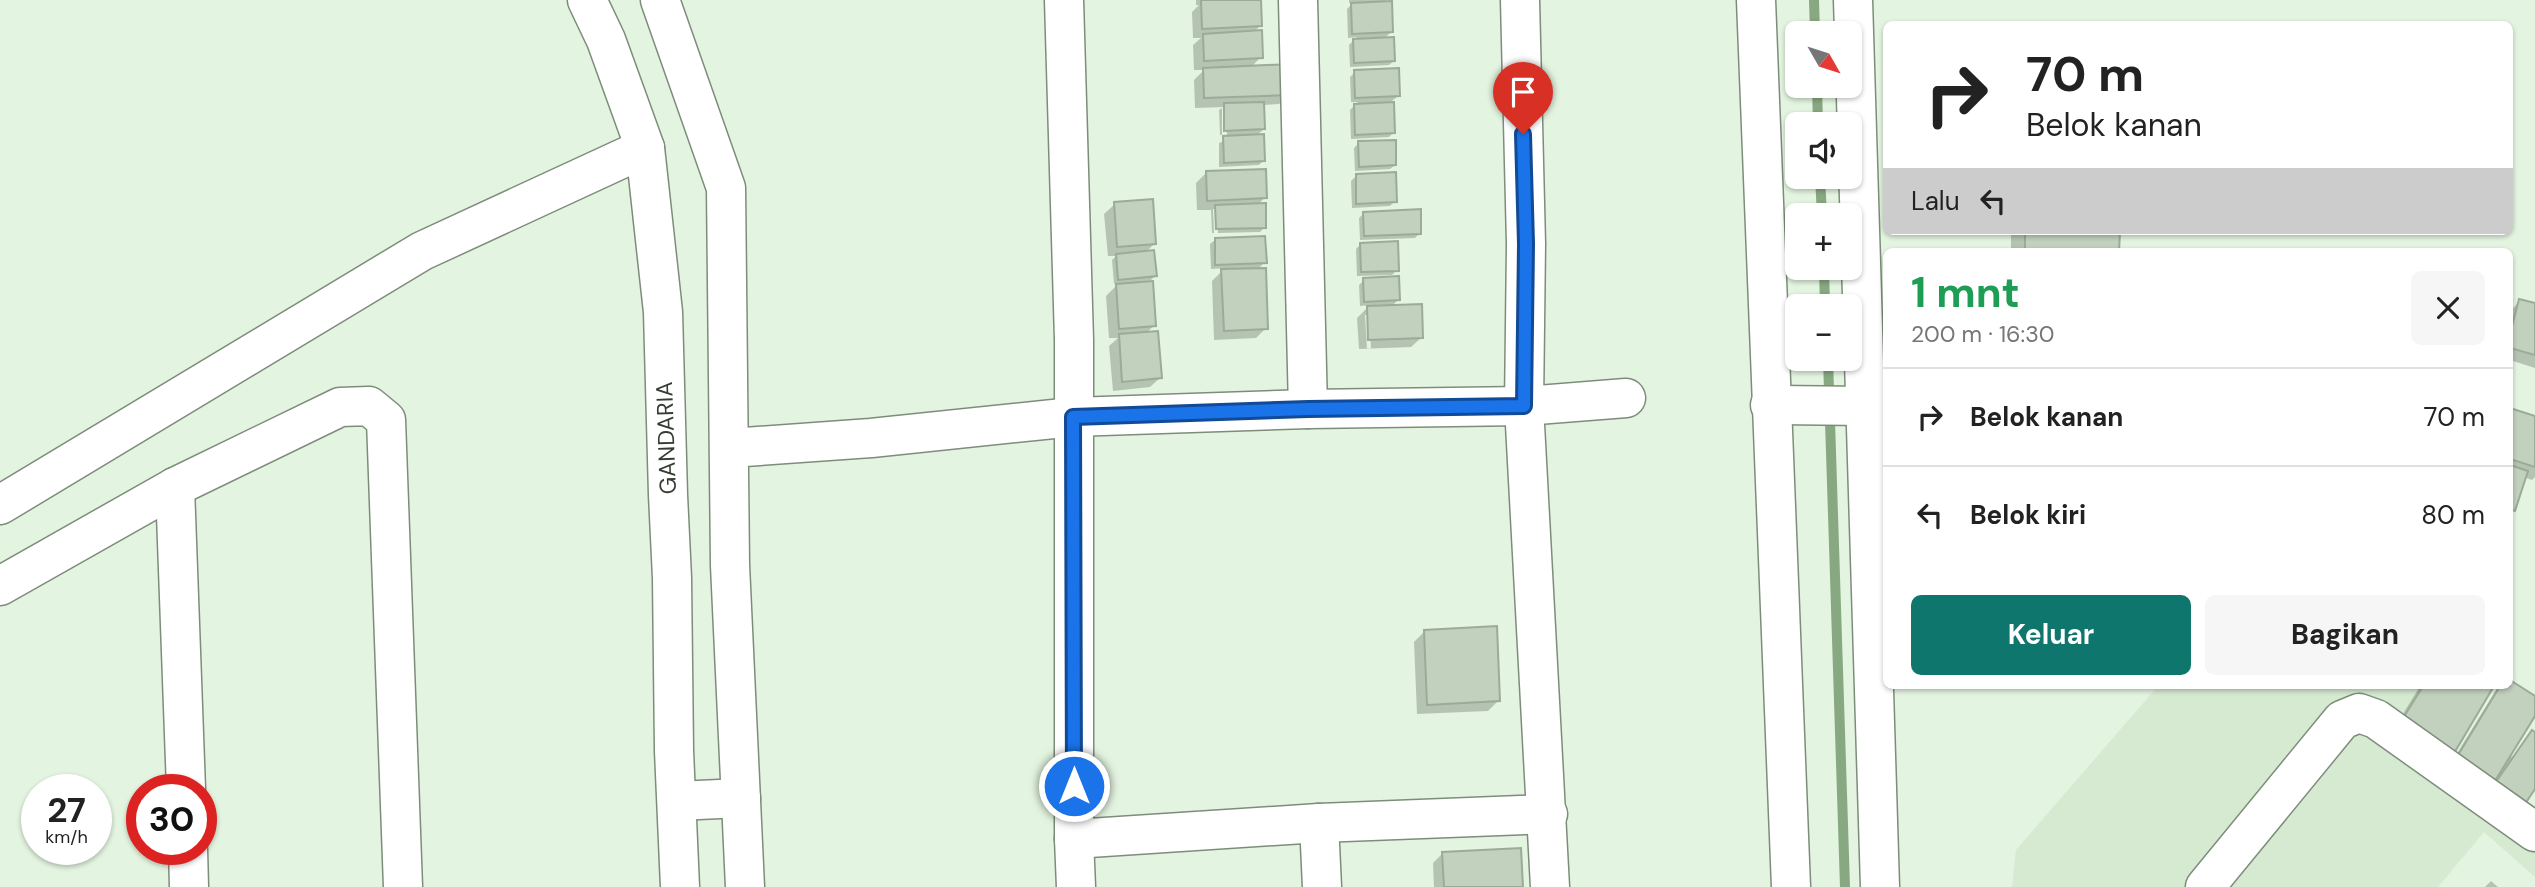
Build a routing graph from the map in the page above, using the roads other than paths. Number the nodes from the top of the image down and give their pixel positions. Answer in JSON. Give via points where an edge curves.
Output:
{"nodes":[{"id":1,"x":587,"y":0,"type":"edge"},
{"id":2,"x":660,"y":0,"type":"edge"},
{"id":3,"x":1045,"y":0,"type":"edge"},
{"id":4,"x":1064,"y":0,"type":"edge"},
{"id":5,"x":1298,"y":0,"type":"edge"},
{"id":6,"x":1520,"y":0,"type":"edge"},
{"id":7,"x":1756,"y":0,"type":"edge"},
{"id":8,"x":1853,"y":0,"type":"edge"},
{"id":9,"x":1066,"y":40,"type":"junction"},
{"id":10,"x":645,"y":148,"type":"junction"},
{"id":11,"x":1626,"y":398,"type":"dead end"},
{"id":12,"x":1524,"y":406,"type":"junction"},
{"id":13,"x":1786,"y":406,"type":"junction"},
{"id":14,"x":1856,"y":406,"type":"junction"},
{"id":15,"x":1308,"y":409,"type":"junction"},
{"id":16,"x":1073,"y":417,"type":"junction"},
{"id":17,"x":730,"y":448,"type":"junction"},
{"id":18,"x":176,"y":487,"type":"junction"},
{"id":19,"x":0,"y":505,"type":"edge"},
{"id":20,"x":0,"y":586,"type":"edge"},
{"id":21,"x":1879,"y":600,"type":"edge"},
{"id":22,"x":186,"y":774,"type":"edge"},
{"id":23,"x":741,"y":798,"type":"junction"},
{"id":24,"x":677,"y":801,"type":"junction"},
{"id":25,"x":1548,"y":814,"type":"junction"},
{"id":26,"x":1319,"y":823,"type":"junction"},
{"id":27,"x":2535,"y":832,"type":"edge"},
{"id":28,"x":1074,"y":839,"type":"junction"},
{"id":29,"x":188,"y":865,"type":"edge"},
{"id":30,"x":189,"y":887,"type":"edge"},
{"id":31,"x":403,"y":887,"type":"edge"},
{"id":32,"x":680,"y":887,"type":"edge"},
{"id":33,"x":745,"y":887,"type":"edge"},
{"id":34,"x":1076,"y":887,"type":"edge"},
{"id":35,"x":1322,"y":887,"type":"edge"},
{"id":36,"x":1550,"y":887,"type":"edge"},
{"id":37,"x":1791,"y":887,"type":"edge"},
{"id":38,"x":1880,"y":887,"type":"edge"},
{"id":39,"x":2205,"y":887,"type":"edge"}],
"edges":[{"from":1,"to":10,"type":"street","name":"GANDARIA"},
{"from":2,"to":17,"type":"street","via":[[726,188]]},
{"from":3,"to":9,"type":"street"},
{"from":4,"to":9,"type":"street"},
{"from":5,"to":15,"type":"street"},
{"from":6,"to":12,"type":"street","via":[[1526,244]]},
{"from":7,"to":13,"type":"street"},
{"from":8,"to":14,"type":"street"},
{"from":9,"to":16,"type":"street"},
{"from":10,"to":19,"type":"street","via":[[422,251]]},
{"from":10,"to":24,"type":"street","name":"GANDARIA","via":[[663,312]]},
{"from":11,"to":12,"type":"street"},
{"from":12,"to":15,"type":"street"},
{"from":12,"to":25,"type":"street"},
{"from":13,"to":14,"type":"street"},
{"from":13,"to":37,"type":"street","via":[[1779,567]]},
{"from":14,"to":21,"type":"street"},
{"from":15,"to":16,"type":"street"},
{"from":16,"to":17,"type":"street"},
{"from":16,"to":28,"type":"street"},
{"from":17,"to":23,"type":"street","via":[[730,565]]},
{"from":18,"to":20,"type":"street"},
{"from":18,"to":22,"type":"street"},
{"from":18,"to":31,"type":"street","via":[[340,407],[369,406],[386,420]]},
{"from":21,"to":38,"type":"street"},
{"from":23,"to":24,"type":"street"},
{"from":23,"to":33,"type":"street"},
{"from":24,"to":32,"type":"street","name":"GANDARIA"},
{"from":25,"to":26,"type":"street"},
{"from":25,"to":36,"type":"street"},
{"from":26,"to":28,"type":"street"},
{"from":26,"to":35,"type":"street"},
{"from":27,"to":39,"type":"street","via":[[2376,719],[2359,713],[2342,720]]},
{"from":28,"to":34,"type":"street"},
{"from":29,"to":30,"type":"street"}]}
